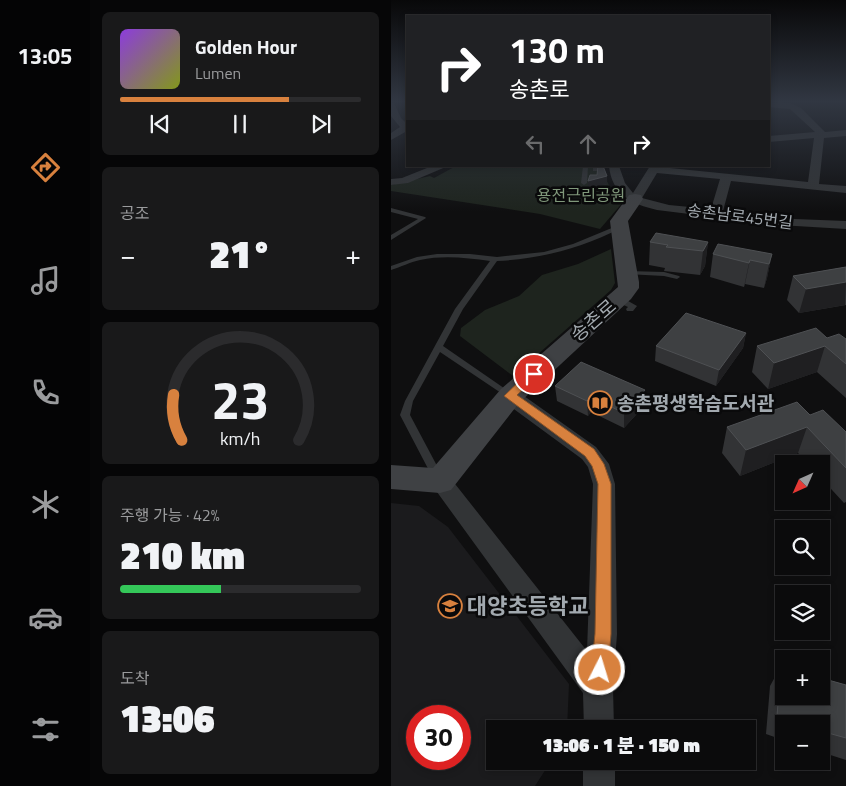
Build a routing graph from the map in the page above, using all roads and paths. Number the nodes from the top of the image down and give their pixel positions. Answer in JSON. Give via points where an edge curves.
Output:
{"nodes":[{"id":1,"x":785,"y":138,"type":"edge"},
{"id":2,"x":818,"y":138,"type":"edge"},
{"id":3,"x":770,"y":139,"type":"edge"},
{"id":4,"x":440,"y":167,"type":"edge"},
{"id":5,"x":586,"y":167,"type":"edge"},
{"id":6,"x":615,"y":167,"type":"edge"},
{"id":7,"x":768,"y":167,"type":"edge"},
{"id":8,"x":655,"y":168,"type":"edge"},
{"id":9,"x":726,"y":177,"type":"junction"},
{"id":10,"x":391,"y":182,"type":"edge"},
{"id":11,"x":767,"y":182,"type":"junction"},
{"id":12,"x":584,"y":183,"type":"dead end"},
{"id":13,"x":813,"y":187,"type":"junction"},
{"id":14,"x":846,"y":190,"type":"edge"},
{"id":15,"x":635,"y":199,"type":"junction"},
{"id":16,"x":391,"y":210,"type":"edge"},
{"id":17,"x":716,"y":214,"type":"junction"},
{"id":18,"x":846,"y":225,"type":"edge"},
{"id":19,"x":619,"y":227,"type":"junction"},
{"id":20,"x":391,"y":238,"type":"edge"},
{"id":21,"x":495,"y":259,"type":"junction"},
{"id":22,"x":391,"y":268,"type":"edge"},
{"id":23,"x":628,"y":273,"type":"junction"},
{"id":24,"x":677,"y":277,"type":"dead end"},
{"id":25,"x":438,"y":346,"type":"junction"},
{"id":26,"x":510,"y":396,"type":"junction"},
{"id":27,"x":391,"y":477,"type":"edge"},
{"id":28,"x":440,"y":481,"type":"junction"},
{"id":29,"x":598,"y":688,"type":"junction"},
{"id":30,"x":599,"y":720,"type":"edge"},
{"id":31,"x":599,"y":770,"type":"edge"},
{"id":32,"x":599,"y":786,"type":"edge"}],
"edges":[{"from":1,"to":3,"type":"street"},
{"from":2,"to":13,"type":"street"},
{"from":4,"to":10,"type":"street","via":[[404,181]]},
{"from":5,"to":12,"type":"lane"},
{"from":6,"to":15,"type":"street","via":[[615,175],[622,187]]},
{"from":7,"to":11,"type":"street"},
{"from":8,"to":9,"type":"street"},
{"from":8,"to":15,"type":"street"},
{"from":9,"to":11,"type":"street"},
{"from":9,"to":17,"type":"street"},
{"from":11,"to":13,"type":"street"},
{"from":13,"to":14,"type":"street"},
{"from":15,"to":17,"type":"street","name":"송촌남로45번길"},
{"from":15,"to":19,"type":"street","via":[[619,220]]},
{"from":16,"to":20,"type":"lane","via":[[423,218]]},
{"from":17,"to":18,"type":"street","name":"송촌남로45번길"},
{"from":19,"to":21,"type":"lane","via":[[572,247]]},
{"from":19,"to":23,"type":"street","name":"송촌로"},
{"from":21,"to":22,"type":"lane","via":[[434,254]]},
{"from":21,"to":25,"type":"lane","via":[[459,309]]},
{"from":23,"to":24,"type":"lane"},
{"from":23,"to":26,"type":"street","name":"송촌로","via":[[624,304]]},
{"from":25,"to":26,"type":"lane"},
{"from":25,"to":28,"type":"lane","via":[[405,415]]},
{"from":26,"to":28,"type":"street","name":"송촌로"},
{"from":26,"to":29,"type":"street","via":[[589,453],[598,464],[604,484],[603,634]]},
{"from":27,"to":28,"type":"street"},
{"from":28,"to":29,"type":"street"},
{"from":29,"to":30,"type":"street"},
{"from":31,"to":32,"type":"street"}]}
